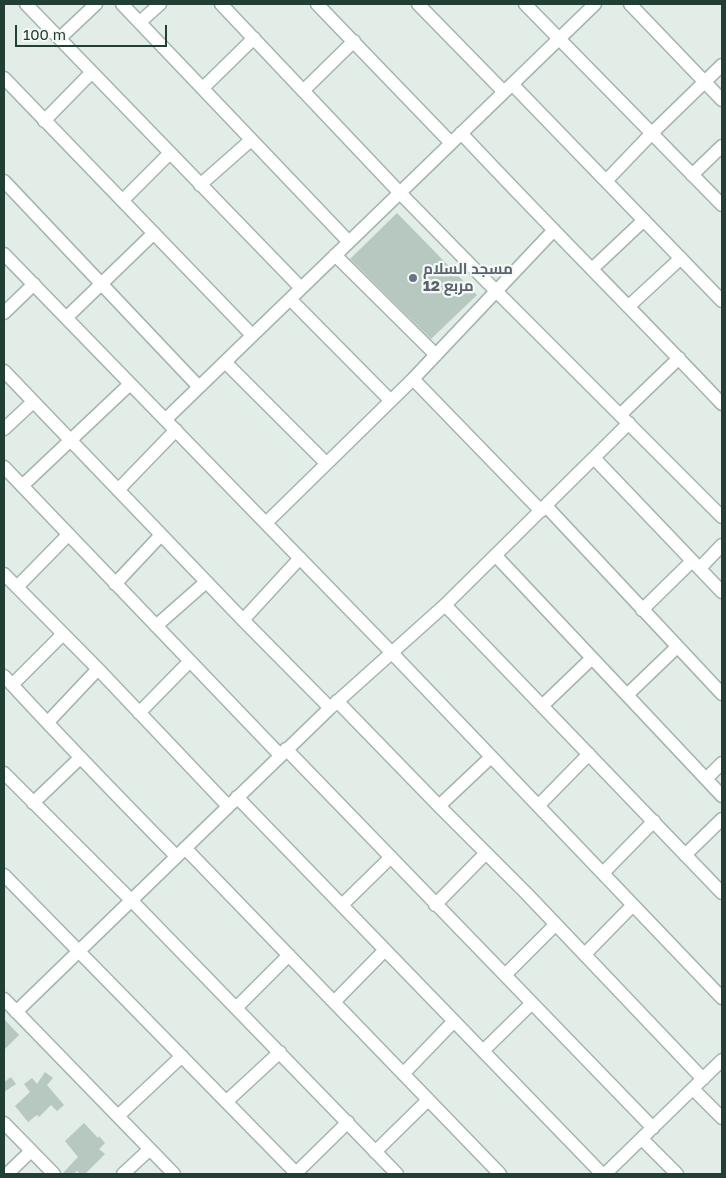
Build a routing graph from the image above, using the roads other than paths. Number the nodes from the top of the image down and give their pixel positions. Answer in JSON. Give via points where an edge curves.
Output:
{"nodes":[{"id":1,"x":26,"y":4,"type":"edge"},
{"id":2,"x":96,"y":4,"type":"edge"},
{"id":3,"x":122,"y":4,"type":"edge"},
{"id":4,"x":160,"y":4,"type":"edge"},
{"id":5,"x":221,"y":4,"type":"edge"},
{"id":6,"x":317,"y":4,"type":"edge"},
{"id":7,"x":418,"y":4,"type":"edge"},
{"id":8,"x":525,"y":4,"type":"edge"},
{"id":9,"x":595,"y":4,"type":"edge"},
{"id":10,"x":630,"y":4,"type":"edge"},
{"id":11,"x":140,"y":22,"type":"junction"},
{"id":12,"x":60,"y":38,"type":"junction"},
{"id":13,"x":254,"y":38,"type":"junction"},
{"id":14,"x":560,"y":38,"type":"junction"},
{"id":15,"x":354,"y":41,"type":"junction"},
{"id":16,"x":722,"y":65,"type":"edge"},
{"id":17,"x":92,"y":72,"type":"junction"},
{"id":18,"x":705,"y":81,"type":"junction"},
{"id":19,"x":6,"y":85,"type":"edge"},
{"id":20,"x":202,"y":88,"type":"junction"},
{"id":21,"x":508,"y":88,"type":"junction"},
{"id":22,"x":304,"y":91,"type":"junction"},
{"id":23,"x":722,"y":100,"type":"edge"},
{"id":24,"x":44,"y":120,"type":"junction"},
{"id":25,"x":652,"y":133,"type":"junction"},
{"id":26,"x":456,"y":138,"type":"junction"},
{"id":27,"x":251,"y":140,"type":"junction"},
{"id":28,"x":722,"y":146,"type":"edge"},
{"id":29,"x":170,"y":153,"type":"junction"},
{"id":30,"x":692,"y":174,"type":"junction"},
{"id":31,"x":4,"y":181,"type":"edge"},
{"id":32,"x":606,"y":182,"type":"junction"},
{"id":33,"x":200,"y":185,"type":"junction"},
{"id":34,"x":400,"y":193,"type":"junction"},
{"id":35,"x":123,"y":200,"type":"junction"},
{"id":36,"x":722,"y":206,"type":"edge"},
{"id":37,"x":644,"y":220,"type":"junction"},
{"id":38,"x":554,"y":230,"type":"junction"},
{"id":39,"x":154,"y":233,"type":"junction"},
{"id":40,"x":349,"y":242,"type":"junction"},
{"id":41,"x":4,"y":254,"type":"edge"},
{"id":42,"x":335,"y":255,"type":"junction"},
{"id":43,"x":681,"y":258,"type":"junction"},
{"id":44,"x":592,"y":269,"type":"junction"},
{"id":45,"x":34,"y":284,"type":"junction"},
{"id":46,"x":102,"y":284,"type":"junction"},
{"id":47,"x":301,"y":288,"type":"junction"},
{"id":48,"x":497,"y":292,"type":"junction"},
{"id":49,"x":290,"y":299,"type":"junction"},
{"id":50,"x":722,"y":301,"type":"edge"},
{"id":51,"x":629,"y":306,"type":"junction"},
{"id":52,"x":4,"y":313,"type":"edge"},
{"id":53,"x":66,"y":318,"type":"junction"},
{"id":54,"x":252,"y":335,"type":"junction"},
{"id":55,"x":436,"y":355,"type":"junction"},
{"id":56,"x":679,"y":358,"type":"junction"},
{"id":57,"x":225,"y":362,"type":"junction"},
{"id":58,"x":4,"y":371,"type":"edge"},
{"id":59,"x":413,"y":379,"type":"junction"},
{"id":60,"x":130,"y":384,"type":"junction"},
{"id":61,"x":199,"y":387,"type":"junction"},
{"id":62,"x":390,"y":400,"type":"junction"},
{"id":63,"x":33,"y":402,"type":"junction"},
{"id":64,"x":722,"y":404,"type":"edge"},
{"id":65,"x":166,"y":419,"type":"junction"},
{"id":66,"x":624,"y":419,"type":"junction"},
{"id":67,"x":4,"y":429,"type":"edge"},
{"id":68,"x":176,"y":430,"type":"junction"},
{"id":69,"x":70,"y":441,"type":"junction"},
{"id":70,"x":594,"y":458,"type":"junction"},
{"id":71,"x":326,"y":463,"type":"junction"},
{"id":72,"x":4,"y":467,"type":"edge"},
{"id":73,"x":22,"y":486,"type":"junction"},
{"id":74,"x":118,"y":490,"type":"junction"},
{"id":75,"x":543,"y":509,"type":"junction"},
{"id":76,"x":722,"y":517,"type":"edge"},
{"id":77,"x":266,"y":522,"type":"junction"},
{"id":78,"x":68,"y":535,"type":"junction"},
{"id":79,"x":161,"y":535,"type":"junction"},
{"id":80,"x":722,"y":545,"type":"edge"},
{"id":81,"x":496,"y":556,"type":"junction"},
{"id":82,"x":300,"y":558,"type":"junction"},
{"id":83,"x":696,"y":565,"type":"junction"},
{"id":84,"x":4,"y":574,"type":"edge"},
{"id":85,"x":206,"y":582,"type":"junction"},
{"id":86,"x":115,"y":584,"type":"junction"},
{"id":87,"x":17,"y":587,"type":"junction"},
{"id":88,"x":722,"y":592,"type":"edge"},
{"id":89,"x":445,"y":605,"type":"junction"},
{"id":90,"x":642,"y":610,"type":"junction"},
{"id":91,"x":242,"y":620,"type":"junction"},
{"id":92,"x":156,"y":626,"type":"junction"},
{"id":93,"x":64,"y":634,"type":"junction"},
{"id":94,"x":677,"y":647,"type":"junction"},
{"id":95,"x":392,"y":653,"type":"junction"},
{"id":96,"x":592,"y":658,"type":"junction"},
{"id":97,"x":190,"y":661,"type":"junction"},
{"id":98,"x":98,"y":669,"type":"junction"},
{"id":99,"x":8,"y":681,"type":"edge"},
{"id":100,"x":628,"y":694,"type":"junction"},
{"id":101,"x":722,"y":694,"type":"edge"},
{"id":102,"x":333,"y":704,"type":"junction"},
{"id":103,"x":542,"y":706,"type":"junction"},
{"id":104,"x":139,"y":713,"type":"junction"},
{"id":105,"x":48,"y":722,"type":"junction"},
{"id":106,"x":283,"y":752,"type":"junction"},
{"id":107,"x":589,"y":754,"type":"junction"},
{"id":108,"x":491,"y":757,"type":"junction"},
{"id":109,"x":80,"y":758,"type":"junction"},
{"id":110,"x":722,"y":763,"type":"edge"},
{"id":111,"x":4,"y":773,"type":"edge"},
{"id":112,"x":706,"y":779,"type":"junction"},
{"id":113,"x":722,"y":796,"type":"edge"},
{"id":114,"x":233,"y":801,"type":"junction"},
{"id":115,"x":33,"y":803,"type":"junction"},
{"id":116,"x":440,"y":806,"type":"junction"},
{"id":117,"x":538,"y":806,"type":"junction"},
{"id":118,"x":722,"y":819,"type":"edge"},
{"id":119,"x":654,"y":821,"type":"junction"},
{"id":120,"x":181,"y":852,"type":"junction"},
{"id":121,"x":486,"y":853,"type":"junction"},
{"id":122,"x":685,"y":855,"type":"junction"},
{"id":123,"x":390,"y":857,"type":"junction"},
{"id":124,"x":603,"y":873,"type":"junction"},
{"id":125,"x":4,"y":875,"type":"edge"},
{"id":126,"x":722,"y":893,"type":"edge"},
{"id":127,"x":131,"y":900,"type":"junction"},
{"id":128,"x":342,"y":905,"type":"junction"},
{"id":129,"x":436,"y":905,"type":"junction"},
{"id":130,"x":633,"y":905,"type":"junction"},
{"id":131,"x":555,"y":925,"type":"junction"},
{"id":132,"x":385,"y":950,"type":"junction"},
{"id":133,"x":79,"y":951,"type":"junction"},
{"id":134,"x":585,"y":954,"type":"junction"},
{"id":135,"x":289,"y":955,"type":"junction"},
{"id":136,"x":505,"y":975,"type":"junction"},
{"id":137,"x":722,"y":998,"type":"edge"},
{"id":138,"x":334,"y":1002,"type":"junction"},
{"id":139,"x":532,"y":1003,"type":"junction"},
{"id":140,"x":9,"y":1007,"type":"edge"},
{"id":141,"x":236,"y":1008,"type":"junction"},
{"id":142,"x":454,"y":1021,"type":"junction"},
{"id":143,"x":483,"y":1051,"type":"junction"},
{"id":144,"x":280,"y":1052,"type":"junction"},
{"id":145,"x":182,"y":1056,"type":"junction"},
{"id":146,"x":722,"y":1060,"type":"edge"},
{"id":147,"x":403,"y":1074,"type":"junction"},
{"id":148,"x":703,"y":1079,"type":"junction"},
{"id":149,"x":693,"y":1089,"type":"junction"},
{"id":150,"x":428,"y":1100,"type":"junction"},
{"id":151,"x":227,"y":1101,"type":"junction"},
{"id":152,"x":118,"y":1116,"type":"junction"},
{"id":153,"x":722,"y":1118,"type":"edge"},
{"id":154,"x":348,"y":1122,"type":"junction"},
{"id":155,"x":4,"y":1123,"type":"edge"},
{"id":156,"x":653,"y":1128,"type":"junction"},
{"id":157,"x":642,"y":1139,"type":"junction"},
{"id":158,"x":150,"y":1148,"type":"junction"},
{"id":159,"x":31,"y":1151,"type":"junction"},
{"id":160,"x":375,"y":1152,"type":"junction"},
{"id":161,"x":7,"y":1174,"type":"edge"},
{"id":162,"x":54,"y":1174,"type":"edge"},
{"id":163,"x":123,"y":1174,"type":"edge"},
{"id":164,"x":174,"y":1174,"type":"edge"},
{"id":165,"x":296,"y":1174,"type":"edge"},
{"id":166,"x":398,"y":1174,"type":"edge"},
{"id":167,"x":500,"y":1174,"type":"edge"},
{"id":168,"x":603,"y":1174,"type":"edge"},
{"id":169,"x":677,"y":1174,"type":"edge"}],
"edges":[{"from":1,"to":12,"type":"street"},
{"from":2,"to":12,"type":"street"},
{"from":3,"to":11,"type":"street"},
{"from":4,"to":11,"type":"street"},
{"from":5,"to":13,"type":"street"},
{"from":6,"to":15,"type":"street"},
{"from":7,"to":21,"type":"street"},
{"from":8,"to":14,"type":"street"},
{"from":9,"to":14,"type":"street"},
{"from":10,"to":18,"type":"street"},
{"from":11,"to":20,"type":"street"},
{"from":12,"to":17,"type":"street"},
{"from":13,"to":20,"type":"street"},
{"from":13,"to":22,"type":"street"},
{"from":14,"to":21,"type":"street"},
{"from":14,"to":25,"type":"street"},
{"from":15,"to":22,"type":"street"},
{"from":15,"to":26,"type":"street"},
{"from":16,"to":18,"type":"street"},
{"from":17,"to":24,"type":"street"},
{"from":17,"to":29,"type":"street"},
{"from":18,"to":23,"type":"street"},
{"from":18,"to":25,"type":"street"},
{"from":19,"to":24,"type":"street"},
{"from":20,"to":27,"type":"street"},
{"from":21,"to":26,"type":"street"},
{"from":21,"to":32,"type":"street"},
{"from":22,"to":34,"type":"street"},
{"from":24,"to":35,"type":"street"},
{"from":25,"to":30,"type":"street"},
{"from":25,"to":32,"type":"street"},
{"from":26,"to":34,"type":"street"},
{"from":26,"to":38,"type":"street"},
{"from":27,"to":33,"type":"street"},
{"from":27,"to":40,"type":"street"},
{"from":28,"to":30,"type":"street"},
{"from":29,"to":33,"type":"street"},
{"from":29,"to":35,"type":"street"},
{"from":30,"to":36,"type":"street"},
{"from":31,"to":46,"type":"street"},
{"from":32,"to":37,"type":"street"},
{"from":33,"to":47,"type":"street"},
{"from":34,"to":40,"type":"street"},
{"from":34,"to":48,"type":"street"},
{"from":35,"to":39,"type":"street"},
{"from":37,"to":43,"type":"street"},
{"from":37,"to":44,"type":"street"},
{"from":38,"to":44,"type":"street"},
{"from":38,"to":48,"type":"street"},
{"from":39,"to":46,"type":"street"},
{"from":39,"to":54,"type":"street"},
{"from":40,"to":42,"type":"street"},
{"from":41,"to":45,"type":"street"},
{"from":42,"to":47,"type":"street"},
{"from":42,"to":55,"type":"street"},
{"from":43,"to":50,"type":"street"},
{"from":43,"to":51,"type":"street"},
{"from":44,"to":51,"type":"street"},
{"from":45,"to":52,"type":"street"},
{"from":45,"to":53,"type":"street"},
{"from":46,"to":53,"type":"street"},
{"from":46,"to":61,"type":"street"},
{"from":47,"to":49,"type":"street"},
{"from":48,"to":55,"type":"street"},
{"from":48,"to":66,"type":"street"},
{"from":49,"to":54,"type":"street"},
{"from":49,"to":62,"type":"street"},
{"from":51,"to":56,"type":"street"},
{"from":53,"to":60,"type":"street"},
{"from":54,"to":57,"type":"street"},
{"from":55,"to":59,"type":"street"},
{"from":56,"to":64,"type":"street"},
{"from":56,"to":66,"type":"street"},
{"from":57,"to":61,"type":"street"},
{"from":57,"to":71,"type":"street"},
{"from":58,"to":63,"type":"street"},
{"from":59,"to":62,"type":"street"},
{"from":59,"to":75,"type":"street"},
{"from":60,"to":65,"type":"street"},
{"from":60,"to":69,"type":"street"},
{"from":61,"to":65,"type":"street"},
{"from":62,"to":71,"type":"street"},
{"from":63,"to":67,"type":"street"},
{"from":63,"to":69,"type":"street"},
{"from":65,"to":68,"type":"street"},
{"from":66,"to":70,"type":"street"},
{"from":66,"to":76,"type":"street"},
{"from":68,"to":74,"type":"street"},
{"from":68,"to":77,"type":"street"},
{"from":69,"to":73,"type":"street"},
{"from":69,"to":74,"type":"street"},
{"from":70,"to":75,"type":"street"},
{"from":70,"to":83,"type":"street"},
{"from":71,"to":77,"type":"street"},
{"from":72,"to":73,"type":"street"},
{"from":73,"to":78,"type":"street"},
{"from":74,"to":79,"type":"street"},
{"from":75,"to":81,"type":"street"},
{"from":75,"to":90,"type":"street"},
{"from":77,"to":82,"type":"street"},
{"from":78,"to":86,"type":"street"},
{"from":78,"to":87,"type":"street"},
{"from":79,"to":85,"type":"street"},
{"from":79,"to":86,"type":"street"},
{"from":80,"to":83,"type":"street"},
{"from":81,"to":89,"type":"street"},
{"from":81,"to":96,"type":"street"},
{"from":82,"to":91,"type":"street"},
{"from":82,"to":95,"type":"street"},
{"from":83,"to":88,"type":"street"},
{"from":83,"to":90,"type":"street"},
{"from":84,"to":87,"type":"street"},
{"from":85,"to":91,"type":"street"},
{"from":85,"to":92,"type":"street"},
{"from":86,"to":92,"type":"street"},
{"from":87,"to":93,"type":"street"},
{"from":89,"to":95,"type":"street"},
{"from":89,"to":103,"type":"street"},
{"from":90,"to":94,"type":"street"},
{"from":91,"to":102,"type":"street"},
{"from":92,"to":97,"type":"street"},
{"from":93,"to":98,"type":"street"},
{"from":93,"to":99,"type":"street"},
{"from":94,"to":100,"type":"street"},
{"from":94,"to":101,"type":"street"},
{"from":95,"to":102,"type":"street"},
{"from":95,"to":108,"type":"street"},
{"from":96,"to":100,"type":"street"},
{"from":96,"to":103,"type":"street"},
{"from":97,"to":104,"type":"street"},
{"from":97,"to":106,"type":"street"},
{"from":98,"to":104,"type":"street"},
{"from":98,"to":105,"type":"street"},
{"from":99,"to":105,"type":"street"},
{"from":100,"to":112,"type":"street"},
{"from":102,"to":106,"type":"street"},
{"from":102,"to":116,"type":"street"},
{"from":103,"to":107,"type":"street"},
{"from":104,"to":114,"type":"street"},
{"from":105,"to":109,"type":"street"},
{"from":106,"to":114,"type":"street"},
{"from":106,"to":123,"type":"street"},
{"from":107,"to":117,"type":"street"},
{"from":107,"to":119,"type":"street"},
{"from":108,"to":116,"type":"street"},
{"from":108,"to":117,"type":"street"},
{"from":109,"to":115,"type":"street"},
{"from":109,"to":120,"type":"street"},
{"from":110,"to":112,"type":"street"},
{"from":111,"to":115,"type":"street"},
{"from":112,"to":113,"type":"street"},
{"from":114,"to":120,"type":"street"},
{"from":114,"to":128,"type":"street"},
{"from":115,"to":127,"type":"street"},
{"from":116,"to":121,"type":"street"},
{"from":117,"to":124,"type":"street"},
{"from":118,"to":122,"type":"street"},
{"from":119,"to":122,"type":"street"},
{"from":119,"to":124,"type":"street"},
{"from":120,"to":127,"type":"street"},
{"from":120,"to":135,"type":"street"},
{"from":121,"to":129,"type":"street"},
{"from":121,"to":131,"type":"street"},
{"from":122,"to":126,"type":"street"},
{"from":123,"to":128,"type":"street"},
{"from":123,"to":129,"type":"street"},
{"from":124,"to":130,"type":"street"},
{"from":125,"to":133,"type":"street"},
{"from":127,"to":133,"type":"street"},
{"from":127,"to":141,"type":"street"},
{"from":128,"to":132,"type":"street"},
{"from":129,"to":136,"type":"street"},
{"from":130,"to":134,"type":"street"},
{"from":130,"to":137,"type":"street"},
{"from":131,"to":134,"type":"street"},
{"from":131,"to":136,"type":"street"},
{"from":132,"to":138,"type":"street"},
{"from":132,"to":142,"type":"street"},
{"from":133,"to":140,"type":"street"},
{"from":133,"to":145,"type":"street"},
{"from":134,"to":148,"type":"street"},
{"from":135,"to":138,"type":"street"},
{"from":135,"to":141,"type":"street"},
{"from":136,"to":139,"type":"street"},
{"from":138,"to":147,"type":"street"},
{"from":139,"to":143,"type":"street"},
{"from":139,"to":156,"type":"street"},
{"from":140,"to":152,"type":"street"},
{"from":141,"to":144,"type":"street"},
{"from":142,"to":143,"type":"street"},
{"from":142,"to":147,"type":"street"},
{"from":143,"to":168,"type":"street"},
{"from":144,"to":151,"type":"street"},
{"from":144,"to":154,"type":"street"},
{"from":145,"to":151,"type":"street"},
{"from":145,"to":152,"type":"street"},
{"from":146,"to":148,"type":"street"},
{"from":147,"to":150,"type":"street"},
{"from":148,"to":149,"type":"street"},
{"from":149,"to":153,"type":"street"},
{"from":149,"to":156,"type":"street"},
{"from":150,"to":160,"type":"street"},
{"from":150,"to":167,"type":"street"},
{"from":151,"to":165,"type":"street"},
{"from":152,"to":158,"type":"street"},
{"from":154,"to":160,"type":"street"},
{"from":154,"to":165,"type":"street"},
{"from":155,"to":159,"type":"street"},
{"from":156,"to":157,"type":"street"},
{"from":157,"to":168,"type":"street"},
{"from":157,"to":169,"type":"street"},
{"from":158,"to":163,"type":"street"},
{"from":158,"to":164,"type":"street"},
{"from":159,"to":161,"type":"street"},
{"from":159,"to":162,"type":"street"},
{"from":160,"to":166,"type":"street"}]}
